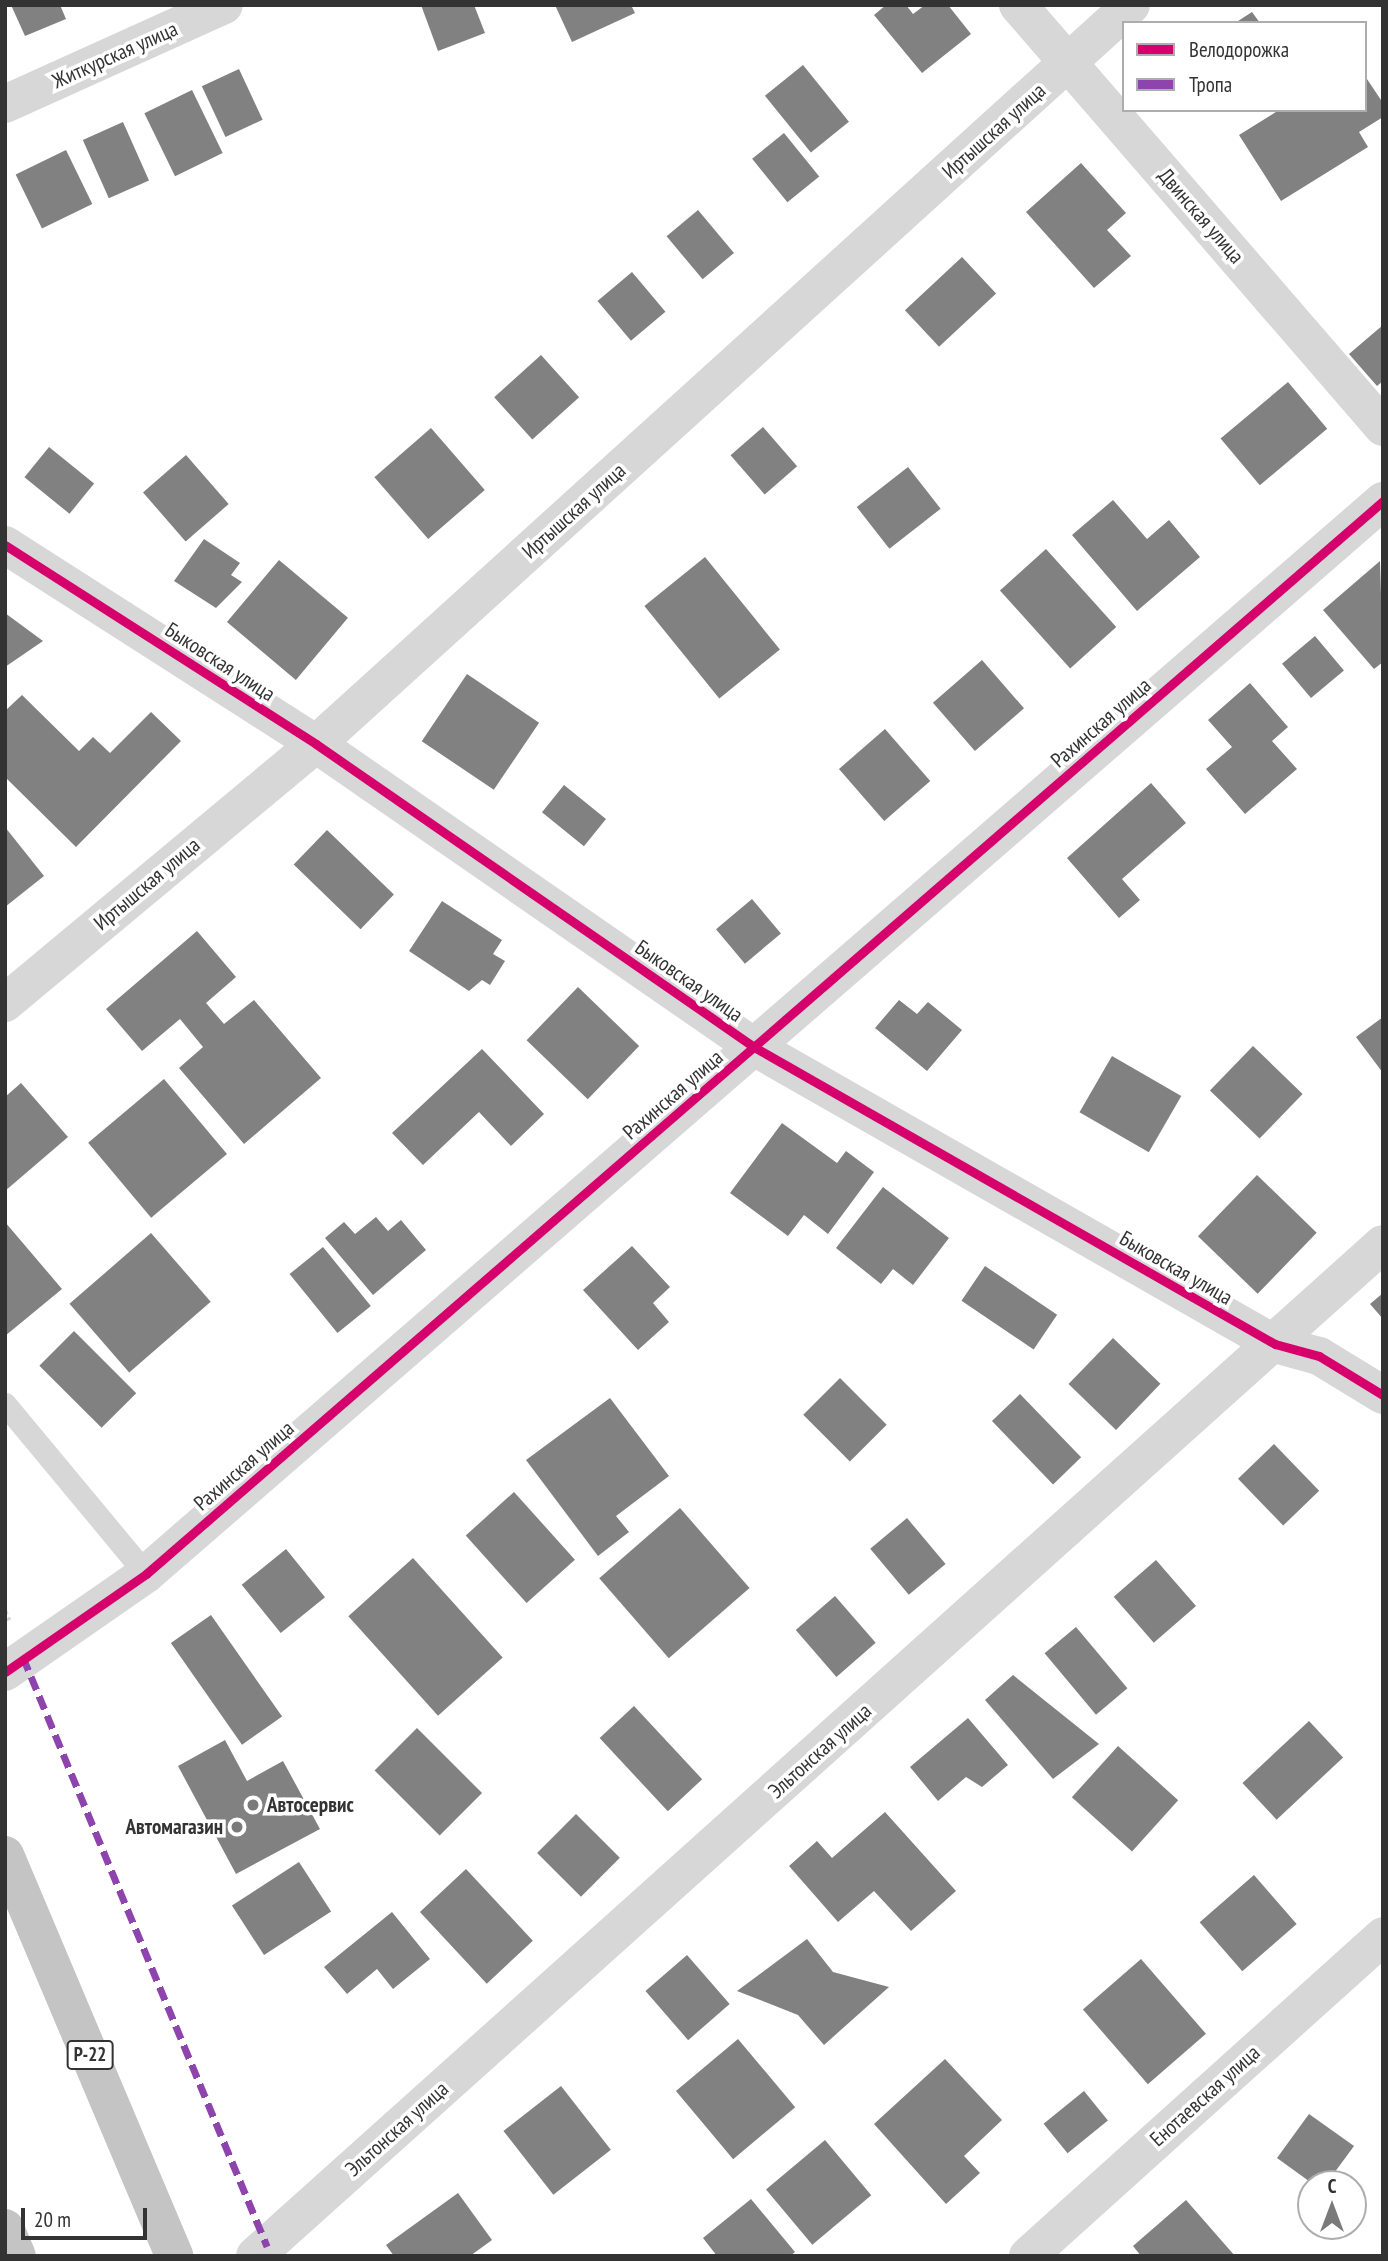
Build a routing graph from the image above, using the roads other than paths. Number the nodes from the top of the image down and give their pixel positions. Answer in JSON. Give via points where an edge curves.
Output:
{"nodes":[{"id":1,"x":224,"y":5,"type":"edge"},
{"id":2,"x":1018,"y":5,"type":"edge"},
{"id":3,"x":1131,"y":5,"type":"edge"},
{"id":4,"x":1069,"y":63,"type":"junction"},
{"id":5,"x":5,"y":104,"type":"edge"},
{"id":6,"x":1383,"y":427,"type":"edge"},
{"id":7,"x":1383,"y":501,"type":"edge"},
{"id":8,"x":5,"y":545,"type":"edge"},
{"id":9,"x":316,"y":744,"type":"junction"},
{"id":10,"x":5,"y":1003,"type":"edge"},
{"id":11,"x":754,"y":1047,"type":"junction"},
{"id":12,"x":1383,"y":1244,"type":"edge"},
{"id":13,"x":1275,"y":1344,"type":"junction"},
{"id":14,"x":1383,"y":1395,"type":"edge"},
{"id":15,"x":5,"y":1404,"type":"edge"},
{"id":16,"x":146,"y":1574,"type":"junction"},
{"id":17,"x":5,"y":1672,"type":"edge"},
{"id":18,"x":5,"y":1855,"type":"edge"},
{"id":19,"x":1383,"y":1936,"type":"edge"},
{"id":20,"x":5,"y":2228,"type":"edge"},
{"id":21,"x":17,"y":2256,"type":"edge"},
{"id":22,"x":174,"y":2256,"type":"edge"},
{"id":23,"x":255,"y":2256,"type":"edge"},
{"id":24,"x":1028,"y":2256,"type":"edge"}],
"edges":[{"from":1,"to":5,"type":"street","name":"Житкурская улица"},
{"from":2,"to":4,"type":"street","name":"Двинская улица"},
{"from":3,"to":4,"type":"street","name":"Иртышская улица"},
{"from":4,"to":6,"type":"street","name":"Двинская улица"},
{"from":4,"to":9,"type":"street","name":"Иртышская улица"},
{"from":7,"to":11,"type":"street","name":"Рахинская улица"},
{"from":8,"to":9,"type":"street","name":"Быковская улица"},
{"from":9,"to":10,"type":"street","name":"Иртышская улица"},
{"from":9,"to":11,"type":"street","name":"Быковская улица"},
{"from":11,"to":13,"type":"street","name":"Быковская улица"},
{"from":11,"to":16,"type":"street","name":"Рахинская улица"},
{"from":12,"to":13,"type":"street","name":"Эльтонская улица"},
{"from":13,"to":14,"type":"street","name":"Быковская улица","via":[[1320,1356]]},
{"from":13,"to":23,"type":"street","name":"Эльтонская улица"},
{"from":15,"to":16,"type":"lane"},
{"from":16,"to":17,"type":"street","name":"Рахинская улица"},
{"from":18,"to":22,"type":"highway","number":"Р-22"},
{"from":19,"to":24,"type":"street","name":"Енотаевская улица"},
{"from":20,"to":21,"type":"highway"}]}
